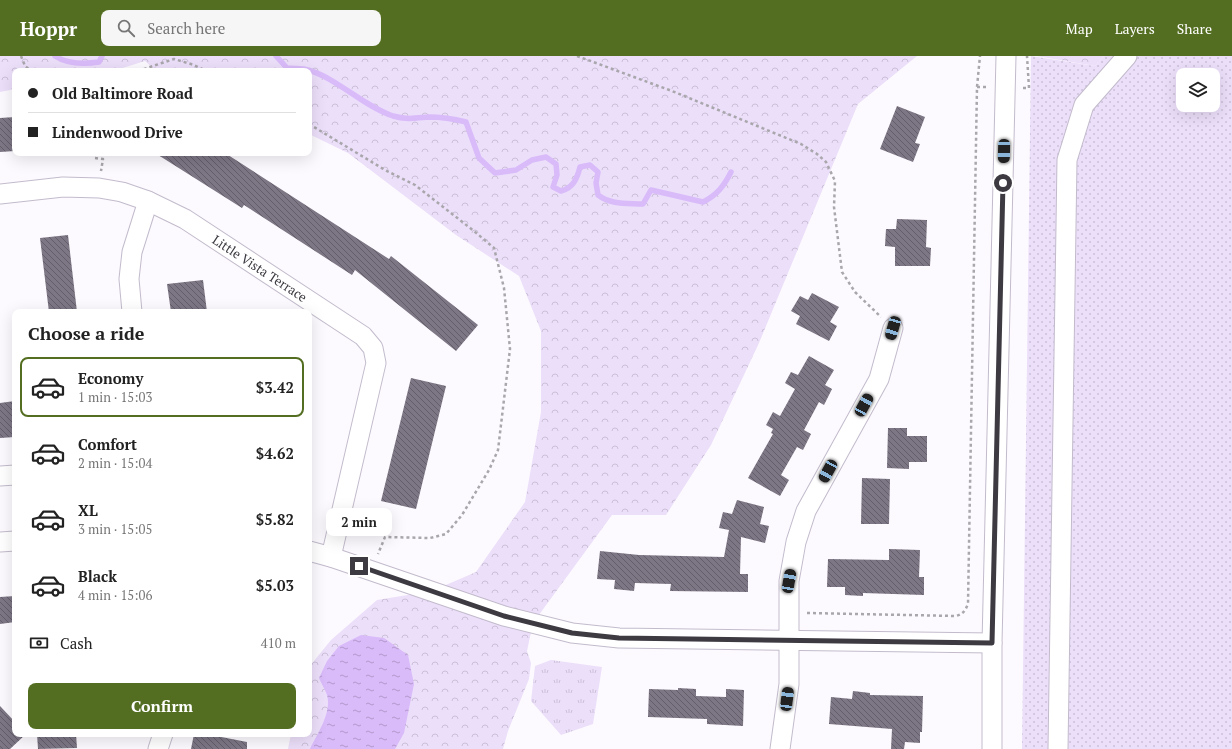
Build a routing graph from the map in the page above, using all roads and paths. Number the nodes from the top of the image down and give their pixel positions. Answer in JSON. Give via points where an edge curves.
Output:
{"nodes":[{"id":1,"x":21,"y":56,"type":"edge"},
{"id":2,"x":577,"y":56,"type":"edge"},
{"id":3,"x":980,"y":56,"type":"edge"},
{"id":4,"x":1006,"y":56,"type":"edge"},
{"id":5,"x":1127,"y":56,"type":"edge"},
{"id":6,"x":27,"y":68,"type":"edge"},
{"id":7,"x":147,"y":68,"type":"edge"},
{"id":8,"x":200,"y":68,"type":"edge"},
{"id":9,"x":312,"y":126,"type":"edge"},
{"id":10,"x":0,"y":194,"type":"edge"},
{"id":11,"x":148,"y":201,"type":"junction"},
{"id":12,"x":132,"y":309,"type":"edge"},
{"id":13,"x":893,"y":328,"type":"joint"},
{"id":14,"x":12,"y":475,"type":"edge"},
{"id":15,"x":0,"y":476,"type":"edge"},
{"id":16,"x":12,"y":541,"type":"edge"},
{"id":17,"x":0,"y":542,"type":"edge"},
{"id":18,"x":312,"y":552,"type":"edge"},
{"id":19,"x":331,"y":557,"type":"junction"},
{"id":20,"x":373,"y":571,"type":"junction"},
{"id":21,"x":789,"y":614,"type":"junction"},
{"id":22,"x":789,"y":640,"type":"junction"},
{"id":23,"x":992,"y":643,"type":"junction"},
{"id":24,"x":163,"y":737,"type":"edge"},
{"id":25,"x":158,"y":749,"type":"edge"},
{"id":26,"x":780,"y":749,"type":"edge"},
{"id":27,"x":992,"y":749,"type":"edge"},
{"id":28,"x":1058,"y":749,"type":"edge"}],
"edges":[{"from":1,"to":6,"type":"path"},
{"from":2,"to":13,"type":"path","via":[[672,91],[794,141],[817,154],[826,162],[835,181],[834,207],[842,272],[855,292]]},
{"from":3,"to":21,"type":"path","via":[[977,87],[966,610],[962,615],[956,616]]},
{"from":4,"to":23,"type":"street"},
{"from":5,"to":28,"type":"street","via":[[1084,105],[1067,160]]},
{"from":7,"to":8,"type":"path","via":[[174,59]]},
{"from":9,"to":20,"type":"path","via":[[415,185],[474,231],[494,248],[504,288],[510,349],[498,450],[489,470],[462,515],[446,534],[430,538],[385,537]]},
{"from":10,"to":11,"type":"street","name":"Little Vista Terrace","via":[[63,188],[99,188],[122,192]]},
{"from":11,"to":12,"type":"street","via":[[132,252],[128,279]]},
{"from":11,"to":19,"type":"street","name":"Little Vista Terrace","via":[[185,219],[363,336],[373,348],[376,363]]},
{"from":13,"to":21,"type":"street","via":[[879,379],[806,511],[796,542],[789,581]]},
{"from":14,"to":15,"type":"street"},
{"from":16,"to":17,"type":"street"},
{"from":18,"to":19,"type":"street"},
{"from":19,"to":20,"type":"street"},
{"from":20,"to":22,"type":"street","via":[[504,616],[572,633],[619,638]]},
{"from":21,"to":22,"type":"street"},
{"from":22,"to":23,"type":"street"},
{"from":22,"to":26,"type":"street","via":[[789,684]]},
{"from":23,"to":27,"type":"street"},
{"from":24,"to":25,"type":"street"}]}
